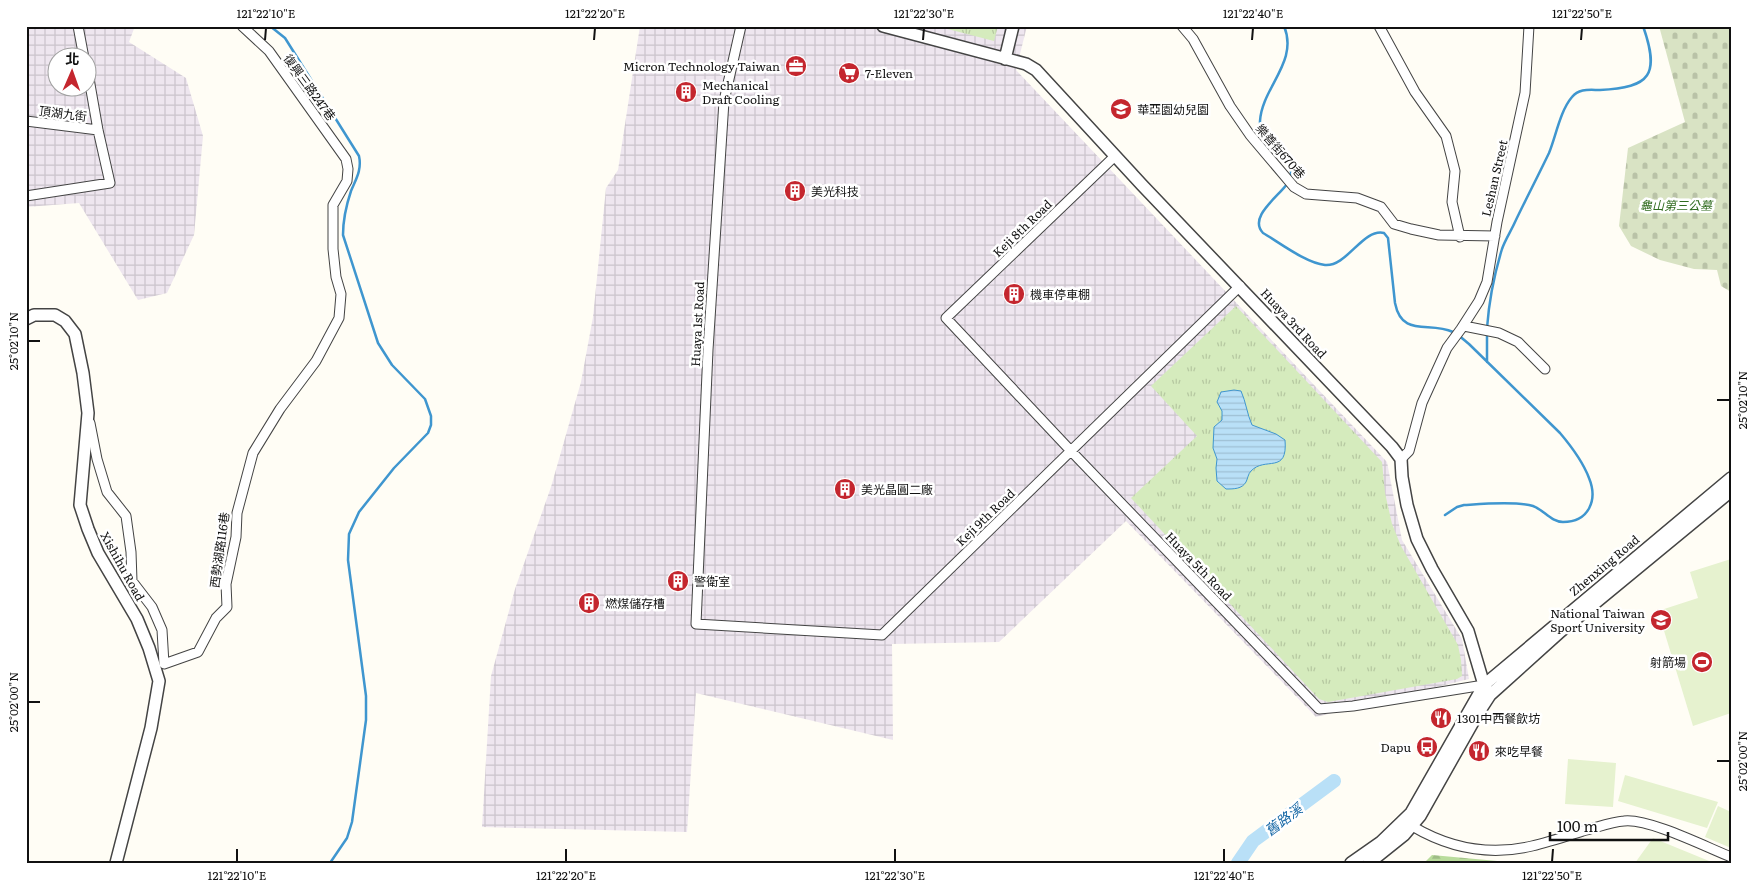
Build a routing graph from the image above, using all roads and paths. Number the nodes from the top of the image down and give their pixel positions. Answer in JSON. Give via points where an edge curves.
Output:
{"nodes":[{"id":1,"x":78,"y":26,"type":"edge"},
{"id":2,"x":242,"y":26,"type":"edge"},
{"id":3,"x":741,"y":26,"type":"edge"},
{"id":4,"x":883,"y":26,"type":"edge"},
{"id":5,"x":1014,"y":26,"type":"edge"},
{"id":6,"x":1182,"y":26,"type":"edge"},
{"id":7,"x":1379,"y":26,"type":"edge"},
{"id":8,"x":1529,"y":26,"type":"edge"},
{"id":9,"x":82,"y":48,"type":"edge"},
{"id":10,"x":1004,"y":59,"type":"junction"},
{"id":11,"x":92,"y":98,"type":"edge"},
{"id":12,"x":26,"y":121,"type":"edge"},
{"id":13,"x":98,"y":130,"type":"junction"},
{"id":14,"x":1115,"y":156,"type":"junction"},
{"id":15,"x":348,"y":169,"type":"joint"},
{"id":16,"x":26,"y":196,"type":"edge"},
{"id":17,"x":1495,"y":236,"type":"junction"},
{"id":18,"x":1460,"y":237,"type":"junction"},
{"id":19,"x":1240,"y":286,"type":"junction"},
{"id":20,"x":946,"y":318,"type":"joint"},
{"id":21,"x":26,"y":319,"type":"edge"},
{"id":22,"x":1463,"y":328,"type":"junction"},
{"id":23,"x":1544,"y":369,"type":"dead end"},
{"id":24,"x":88,"y":413,"type":"junction"},
{"id":25,"x":1071,"y":451,"type":"junction"},
{"id":26,"x":1401,"y":459,"type":"junction"},
{"id":27,"x":1731,"y":478,"type":"edge"},
{"id":28,"x":1731,"y":491,"type":"edge"},
{"id":29,"x":696,"y":624,"type":"joint"},
{"id":30,"x":1484,"y":684,"type":"junction"},
{"id":31,"x":1490,"y":696,"type":"junction"},
{"id":32,"x":1408,"y":823,"type":"junction"},
{"id":33,"x":1731,"y":857,"type":"edge"},
{"id":34,"x":116,"y":863,"type":"edge"},
{"id":35,"x":1351,"y":863,"type":"edge"},
{"id":36,"x":1369,"y":863,"type":"edge"}],
"edges":[{"from":1,"to":9,"type":"street"},
{"from":2,"to":15,"type":"street","name":"復興三路247巷","via":[[269,51],[346,159]]},
{"from":3,"to":29,"type":"street","name":"Huaya 1st Road","via":[[724,101],[708,350]]},
{"from":4,"to":10,"type":"street","name":"Huaya 3rd Road"},
{"from":5,"to":10,"type":"street"},
{"from":6,"to":18,"type":"street","name":"樂善街670巷","via":[[1250,135],[1294,187],[1306,194],[1357,198],[1381,207],[1394,224]]},
{"from":7,"to":18,"type":"street","via":[[1415,92],[1446,136],[1454,171],[1452,202]]},
{"from":8,"to":17,"type":"street","name":"Leshan Street","via":[[1525,92]]},
{"from":10,"to":14,"type":"street","name":"Huaya 3rd Road","via":[[1036,70]]},
{"from":11,"to":13,"type":"street","name":"頂湖九街"},
{"from":12,"to":13,"type":"street","name":"頂湖九街"},
{"from":13,"to":16,"type":"street","name":"頂湖九街","via":[[110,183]]},
{"from":14,"to":19,"type":"street","name":"Huaya 3rd Road"},
{"from":14,"to":20,"type":"street","name":"Keji 8th Road"},
{"from":15,"to":24,"type":"street","name":"西勢湖路116巷","via":[[347,181],[333,206],[333,249],[341,294],[339,318],[316,361],[252,453],[237,513],[236,537],[226,584],[227,607],[216,618],[198,652],[164,664],[162,630],[152,607],[132,581],[126,516],[107,492]]},
{"from":17,"to":18,"type":"street","name":"樂善街670巷"},
{"from":17,"to":22,"type":"street","name":"Leshan Street","via":[[1487,282]]},
{"from":19,"to":25,"type":"street","name":"Keji 9th Road"},
{"from":19,"to":26,"type":"street","name":"Huaya 3rd Road"},
{"from":20,"to":25,"type":"street","name":"Huaya 5th Road"},
{"from":21,"to":24,"type":"street","name":"Xishihu Road","via":[[34,315],[55,315],[65,320],[75,334]]},
{"from":22,"to":23,"type":"street","via":[[1499,333],[1518,342]]},
{"from":22,"to":26,"type":"street","name":"Leshan Street","via":[[1447,348],[1422,403],[1408,451]]},
{"from":24,"to":34,"type":"street","name":"Xishihu Road","via":[[80,505],[98,553],[137,619],[159,681],[151,728]]},
{"from":25,"to":29,"type":"street","name":"Keji 9th Road","via":[[882,635]]},
{"from":25,"to":30,"type":"street","name":"Huaya 5th Road","via":[[1319,709]]},
{"from":26,"to":30,"type":"street","via":[[1403,487],[1413,530],[1468,631]]},
{"from":27,"to":30,"type":"street","name":"Zhenxing Road"},
{"from":28,"to":31,"type":"street","name":"Zhenxing Road","via":[[1561,631]]},
{"from":30,"to":31,"type":"street"},
{"from":30,"to":32,"type":"street","name":"Zhenxing Road"},
{"from":31,"to":32,"type":"street","name":"Zhenxing Road","via":[[1476,715],[1420,816]]},
{"from":32,"to":33,"type":"street","via":[[1431,838],[1480,850],[1501,850],[1532,846],[1624,820],[1652,825]]},
{"from":32,"to":35,"type":"street","name":"Zhenxing Road"},
{"from":32,"to":36,"type":"street","name":"Zhenxing Road","via":[[1389,848]]}]}
